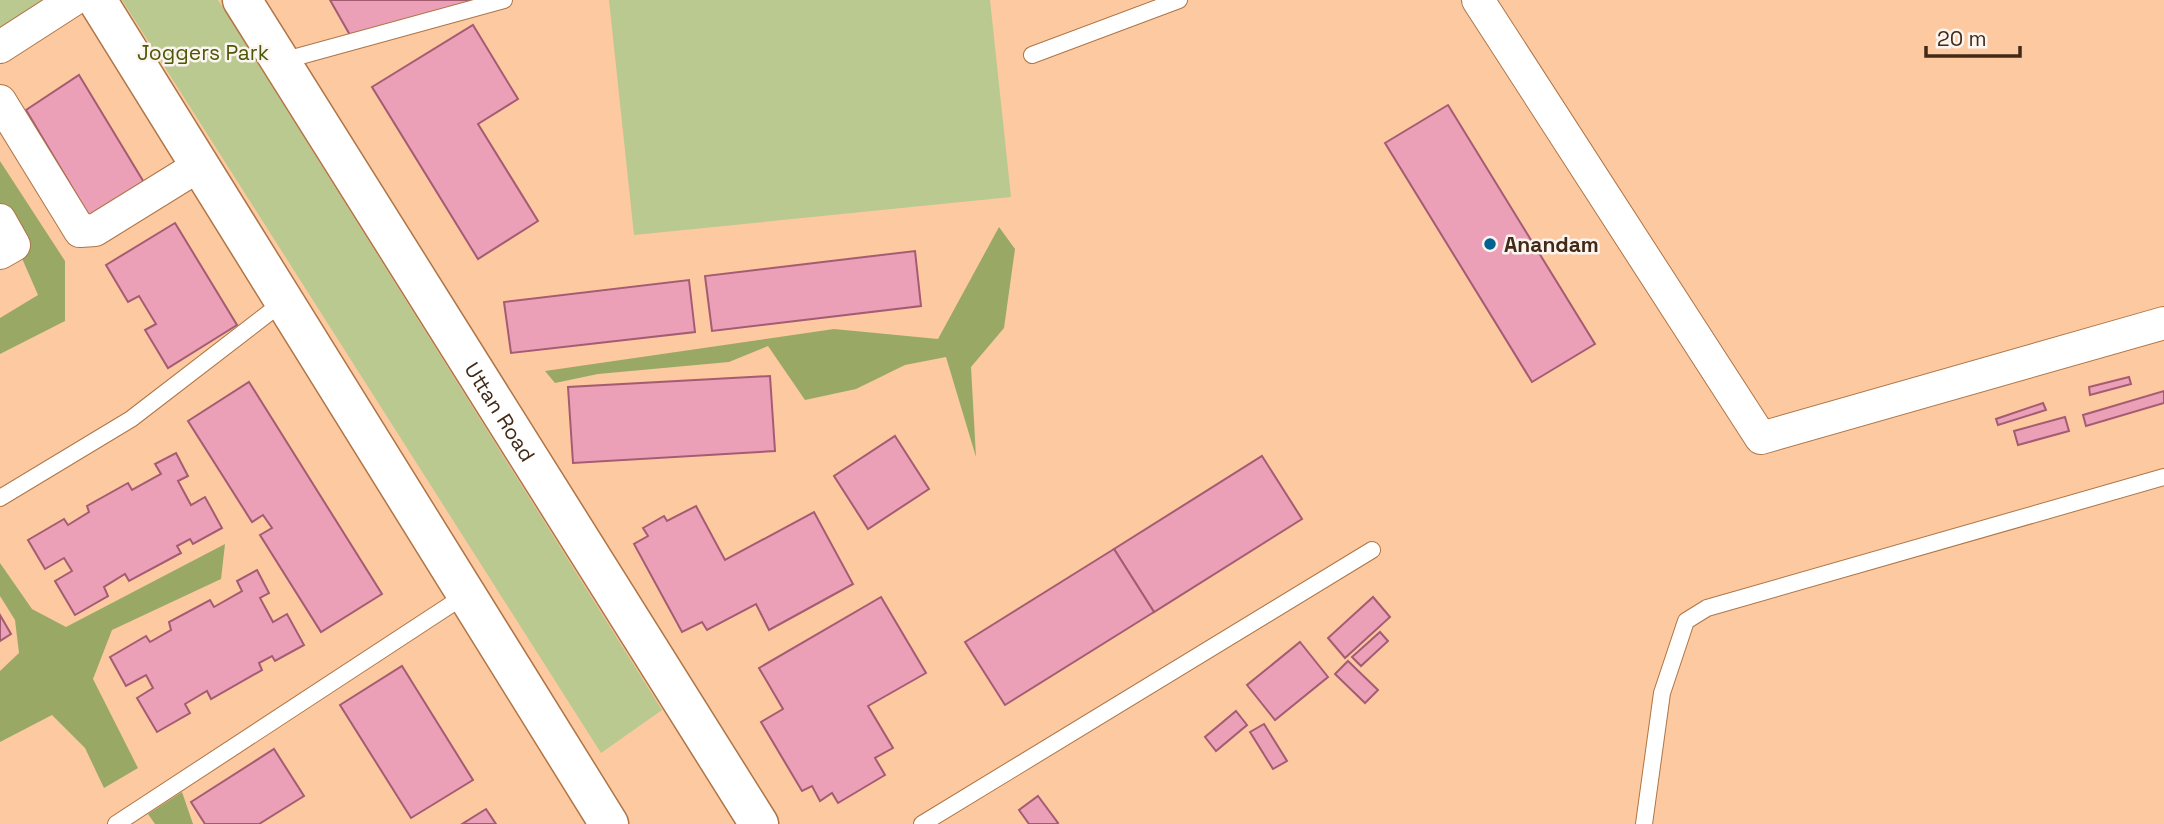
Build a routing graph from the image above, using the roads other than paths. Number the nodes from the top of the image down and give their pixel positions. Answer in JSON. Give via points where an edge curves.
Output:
{"nodes":[{"id":1,"x":73,"y":0,"type":"edge"},
{"id":2,"x":97,"y":0,"type":"edge"},
{"id":3,"x":242,"y":0,"type":"edge"},
{"id":4,"x":505,"y":0,"type":"edge"},
{"id":5,"x":1179,"y":0,"type":"edge"},
{"id":6,"x":1478,"y":0,"type":"edge"},
{"id":7,"x":0,"y":47,"type":"edge"},
{"id":8,"x":1032,"y":55,"type":"dead end"},
{"id":9,"x":280,"y":62,"type":"junction"},
{"id":10,"x":0,"y":101,"type":"edge"},
{"id":11,"x":200,"y":165,"type":"junction"},
{"id":12,"x":0,"y":220,"type":"edge"},
{"id":13,"x":0,"y":253,"type":"edge"},
{"id":14,"x":283,"y":302,"type":"junction"},
{"id":15,"x":2164,"y":323,"type":"edge"},
{"id":16,"x":2164,"y":477,"type":"edge"},
{"id":17,"x":0,"y":498,"type":"edge"},
{"id":18,"x":1372,"y":550,"type":"dead end"},
{"id":19,"x":467,"y":594,"type":"junction"},
{"id":20,"x":116,"y":824,"type":"edge"},
{"id":21,"x":610,"y":824,"type":"edge"},
{"id":22,"x":758,"y":824,"type":"edge"},
{"id":23,"x":922,"y":824,"type":"edge"},
{"id":24,"x":1644,"y":824,"type":"edge"}],
"edges":[{"from":1,"to":7,"type":"street"},
{"from":2,"to":11,"type":"main road"},
{"from":3,"to":9,"type":"main road","name":"Uttan Road"},
{"from":4,"to":9,"type":"lane"},
{"from":5,"to":8,"type":"lane"},
{"from":6,"to":15,"type":"street","via":[[1761,438]]},
{"from":9,"to":22,"type":"main road","name":"Uttan Road"},
{"from":10,"to":11,"type":"street","via":[[80,231],[95,230]]},
{"from":11,"to":14,"type":"main road"},
{"from":12,"to":13,"type":"street","via":[[14,245]]},
{"from":14,"to":17,"type":"lane","via":[[131,419]]},
{"from":14,"to":19,"type":"main road"},
{"from":16,"to":24,"type":"lane","via":[[1707,608],[1686,621],[1662,693]]},
{"from":18,"to":23,"type":"lane"},
{"from":19,"to":20,"type":"lane"},
{"from":19,"to":21,"type":"main road"}]}
